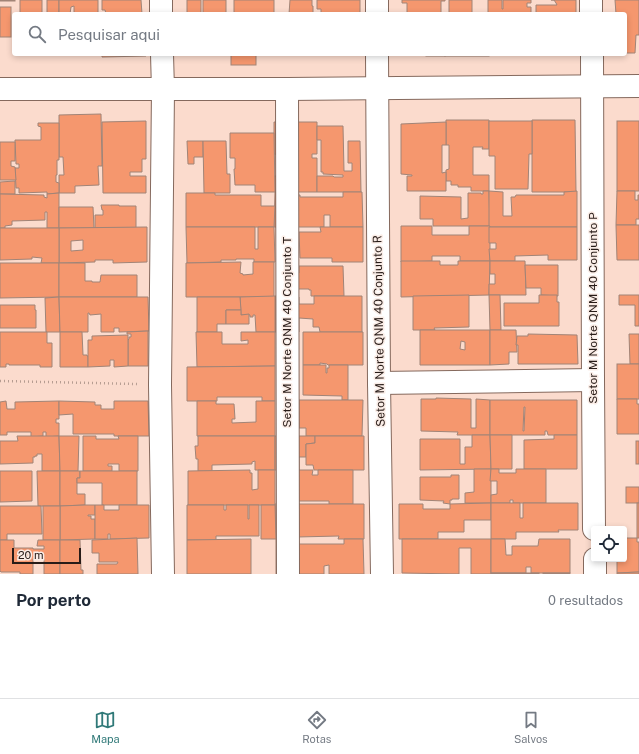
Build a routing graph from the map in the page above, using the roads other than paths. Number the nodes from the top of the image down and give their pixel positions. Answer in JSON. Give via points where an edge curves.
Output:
{"nodes":[{"id":1,"x":161,"y":0,"type":"edge"},
{"id":2,"x":377,"y":0,"type":"edge"},
{"id":3,"x":591,"y":0,"type":"edge"},
{"id":4,"x":161,"y":12,"type":"edge"},
{"id":5,"x":377,"y":12,"type":"edge"},
{"id":6,"x":591,"y":12,"type":"edge"},
{"id":7,"x":162,"y":56,"type":"edge"},
{"id":8,"x":377,"y":56,"type":"edge"},
{"id":9,"x":592,"y":56,"type":"edge"},
{"id":10,"x":592,"y":86,"type":"junction"},
{"id":11,"x":639,"y":86,"type":"edge"},
{"id":12,"x":0,"y":89,"type":"edge"},
{"id":13,"x":287,"y":89,"type":"junction"},
{"id":14,"x":377,"y":89,"type":"junction"},
{"id":15,"x":163,"y":90,"type":"junction"},
{"id":16,"x":593,"y":380,"type":"junction"},
{"id":17,"x":379,"y":383,"type":"junction"},
{"id":18,"x":594,"y":526,"type":"edge"},
{"id":19,"x":595,"y":562,"type":"edge"},
{"id":20,"x":163,"y":574,"type":"edge"},
{"id":21,"x":288,"y":574,"type":"edge"},
{"id":22,"x":382,"y":574,"type":"edge"},
{"id":23,"x":595,"y":574,"type":"edge"}],
"edges":[{"from":1,"to":4,"type":"street"},
{"from":2,"to":5,"type":"street"},
{"from":3,"to":6,"type":"street"},
{"from":7,"to":15,"type":"street"},
{"from":8,"to":14,"type":"street","name":"Setor M Norte QNM 40 Conjunto R"},
{"from":9,"to":10,"type":"street","name":"Setor M Norte QNM 40 Conjunto P"},
{"from":10,"to":11,"type":"street"},
{"from":10,"to":14,"type":"street"},
{"from":10,"to":16,"type":"street","name":"Setor M Norte QNM 40 Conjunto P"},
{"from":12,"to":15,"type":"street"},
{"from":13,"to":14,"type":"street"},
{"from":13,"to":15,"type":"street"},
{"from":13,"to":21,"type":"street","name":"Setor M Norte QNM 40 Conjunto T"},
{"from":14,"to":17,"type":"street","name":"Setor M Norte QNM 40 Conjunto R"},
{"from":15,"to":20,"type":"street","via":[[160,385]]},
{"from":16,"to":17,"type":"street"},
{"from":16,"to":18,"type":"street","name":"Setor M Norte QNM 40 Conjunto P"},
{"from":17,"to":22,"type":"street","name":"Setor M Norte QNM 40 Conjunto R"},
{"from":19,"to":23,"type":"street"}]}
